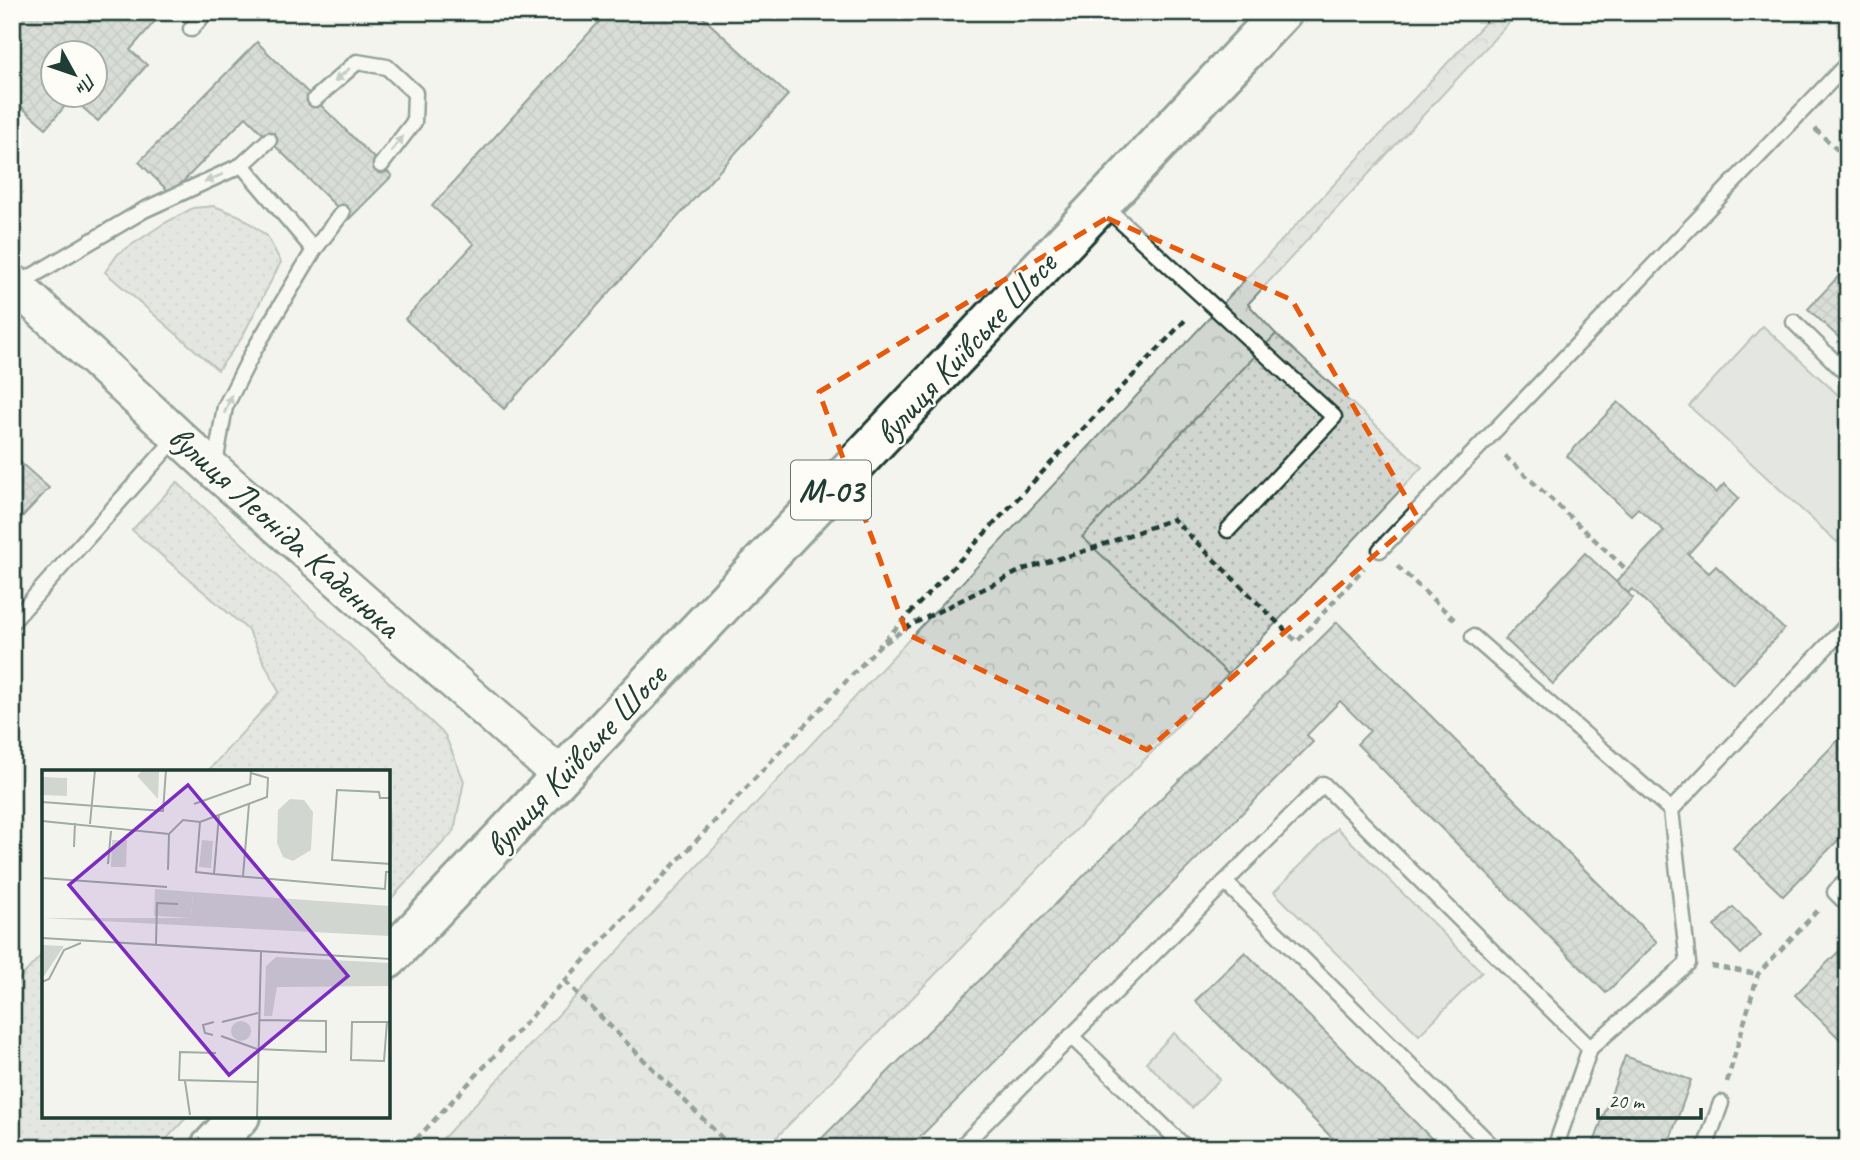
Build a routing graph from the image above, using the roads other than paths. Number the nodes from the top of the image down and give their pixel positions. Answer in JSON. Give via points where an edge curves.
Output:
{"nodes":[{"id":1,"x":206,"y":12,"type":"edge"},
{"id":2,"x":1282,"y":12,"type":"edge"},
{"id":3,"x":191,"y":29,"type":"dead end"},
{"id":4,"x":1848,"y":63,"type":"edge"},
{"id":5,"x":315,"y":99,"type":"dead end"},
{"id":6,"x":269,"y":140,"type":"dead end"},
{"id":7,"x":242,"y":165,"type":"junction"},
{"id":8,"x":381,"y":165,"type":"dead end"},
{"id":9,"x":1101,"y":203,"type":"junction"},
{"id":10,"x":342,"y":213,"type":"dead end"},
{"id":11,"x":314,"y":250,"type":"junction"},
{"id":12,"x":14,"y":286,"type":"edge"},
{"id":13,"x":1794,"y":322,"type":"dead end"},
{"id":14,"x":1848,"y":375,"type":"edge"},
{"id":15,"x":177,"y":436,"type":"junction"},
{"id":16,"x":214,"y":470,"type":"junction"},
{"id":17,"x":1228,"y":530,"type":"dead end"},
{"id":18,"x":1380,"y":550,"type":"road end"},
{"id":19,"x":12,"y":622,"type":"edge"},
{"id":20,"x":1848,"y":624,"type":"edge"},
{"id":21,"x":1473,"y":638,"type":"road end"},
{"id":22,"x":561,"y":776,"type":"junction"},
{"id":23,"x":1671,"y":810,"type":"junction"},
{"id":24,"x":1848,"y":879,"type":"edge"},
{"id":25,"x":1225,"y":882,"type":"junction"},
{"id":26,"x":1848,"y":905,"type":"edge"},
{"id":27,"x":390,"y":957,"type":"edge"},
{"id":28,"x":1071,"y":1036,"type":"junction"},
{"id":29,"x":1590,"y":1048,"type":"junction"},
{"id":30,"x":1721,"y":1103,"type":"road end"},
{"id":31,"x":238,"y":1118,"type":"edge"},
{"id":32,"x":210,"y":1148,"type":"edge"},
{"id":33,"x":960,"y":1148,"type":"edge"},
{"id":34,"x":1186,"y":1148,"type":"edge"},
{"id":35,"x":1494,"y":1148,"type":"edge"},
{"id":36,"x":1555,"y":1148,"type":"edge"},
{"id":37,"x":1705,"y":1148,"type":"edge"}],
"edges":[{"from":1,"to":3,"type":"lane"},
{"from":2,"to":9,"type":"highway","name":"вулиця Київське Шосе","number":"М-03"},
{"from":4,"to":18,"type":"lane"},
{"from":8,"to":5,"type":"lane","one_way":true,"via":[[414,122],[415,93],[387,67],[357,62]]},
{"from":6,"to":7,"type":"lane"},
{"from":7,"to":11,"type":"lane"},
{"from":7,"to":12,"type":"lane","one_way":true,"via":[[144,210]]},
{"from":9,"to":17,"type":"lane","via":[[1334,417]]},
{"from":9,"to":22,"type":"highway","name":"вулиця Київське Шосе","number":"М-03"},
{"from":10,"to":11,"type":"lane"},
{"from":16,"to":11,"type":"lane","one_way":true,"via":[[225,407]]},
{"from":12,"to":15,"type":"street","name":"вулиця Леоніда Каденюка"},
{"from":13,"to":14,"type":"lane"},
{"from":15,"to":16,"type":"street","name":"вулиця Леоніда Каденюка"},
{"from":15,"to":19,"type":"lane"},
{"from":16,"to":22,"type":"street","name":"вулиця Леоніда Каденюка"},
{"from":20,"to":23,"type":"lane"},
{"from":21,"to":23,"type":"lane"},
{"from":22,"to":27,"type":"highway","name":"вулиця Київське Шосе","number":"М-03"},
{"from":23,"to":29,"type":"lane","via":[[1688,963]]},
{"from":24,"to":26,"type":"lane","via":[[1835,892]]},
{"from":25,"to":28,"type":"lane"},
{"from":25,"to":29,"type":"lane","via":[[1323,784]]},
{"from":25,"to":35,"type":"lane"},
{"from":28,"to":33,"type":"lane"},
{"from":28,"to":34,"type":"lane"},
{"from":29,"to":36,"type":"lane"},
{"from":30,"to":37,"type":"lane"},
{"from":31,"to":32,"type":"highway"}]}
